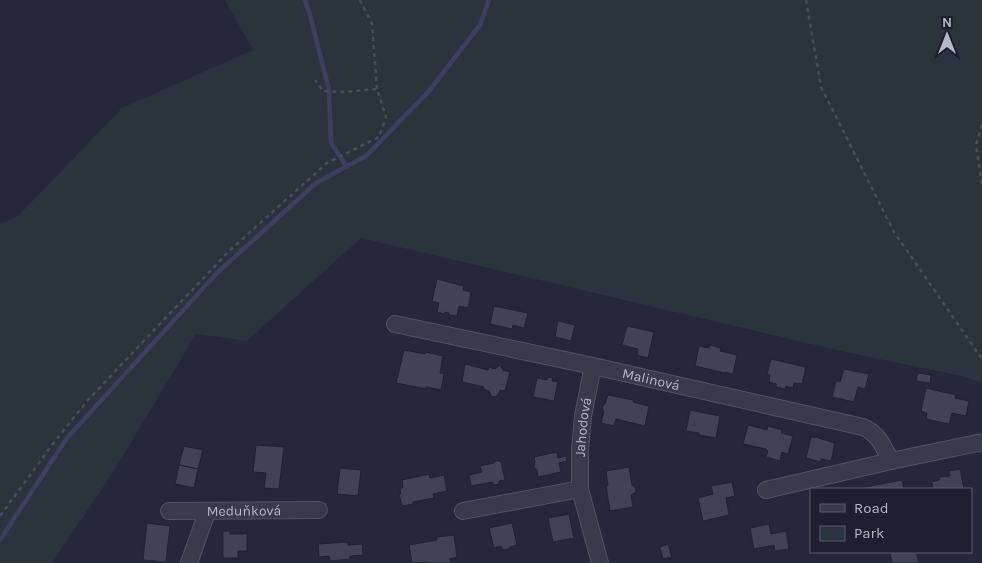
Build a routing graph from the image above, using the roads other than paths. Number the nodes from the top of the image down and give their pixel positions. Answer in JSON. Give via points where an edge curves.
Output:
{"nodes":[{"id":1,"x":396,"y":324,"type":"dead end"},
{"id":2,"x":593,"y":366,"type":"junction"},
{"id":3,"x":982,"y":442,"type":"edge"},
{"id":4,"x":891,"y":461,"type":"junction"},
{"id":5,"x":580,"y":489,"type":"junction"},
{"id":6,"x":766,"y":490,"type":"dead end"},
{"id":7,"x":319,"y":510,"type":"dead end"},
{"id":8,"x":169,"y":511,"type":"dead end"},
{"id":9,"x":463,"y":511,"type":"dead end"},
{"id":10,"x":207,"y":512,"type":"junction"},
{"id":11,"x":189,"y":563,"type":"edge"},
{"id":12,"x":600,"y":563,"type":"edge"}],
"edges":[{"from":1,"to":2,"type":"street","name":"Malinová"},
{"from":2,"to":4,"type":"street","name":"Malinová","via":[[863,427],[878,437]]},
{"from":2,"to":5,"type":"street","name":"Jahodová","via":[[583,416]]},
{"from":3,"to":4,"type":"street"},
{"from":4,"to":6,"type":"street"},
{"from":5,"to":9,"type":"street"},
{"from":5,"to":12,"type":"street","name":"Jahodová"},
{"from":7,"to":10,"type":"street","name":"Meduňková"},
{"from":8,"to":10,"type":"street","name":"Meduňková"},
{"from":10,"to":11,"type":"street"}]}
